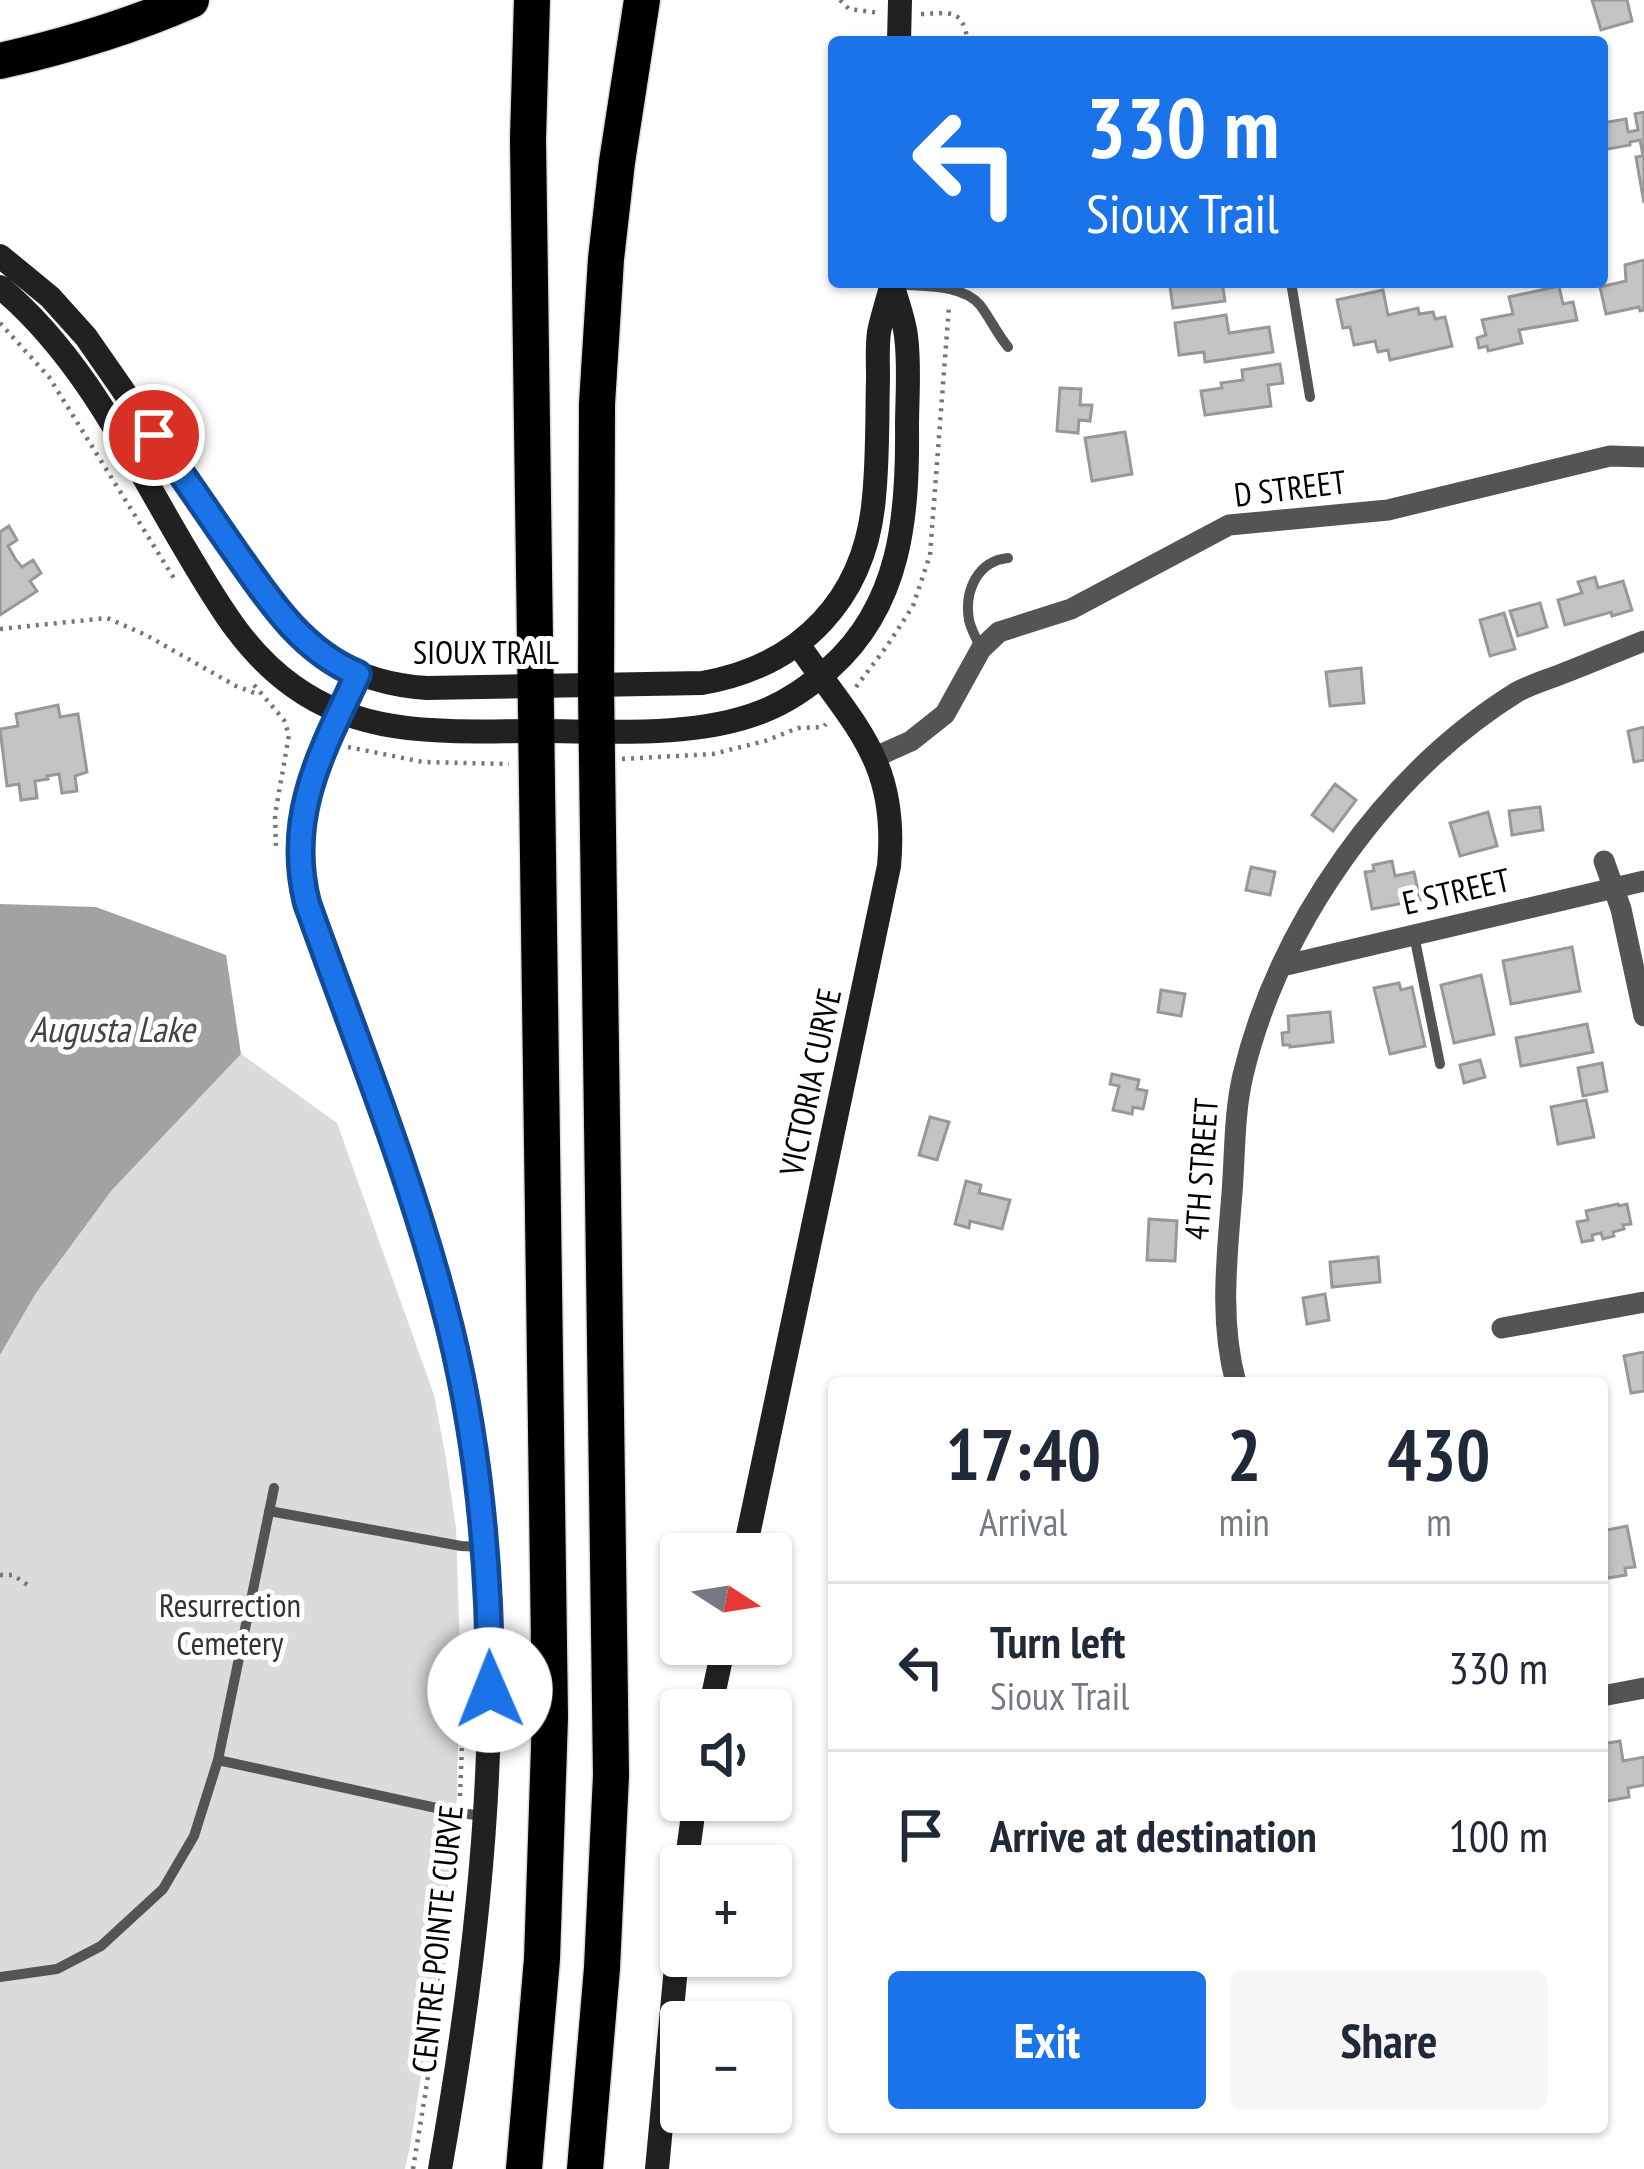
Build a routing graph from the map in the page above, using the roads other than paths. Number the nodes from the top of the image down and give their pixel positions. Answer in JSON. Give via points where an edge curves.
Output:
{"nodes":[{"id":1,"x":191,"y":0,"type":"edge"},
{"id":2,"x":532,"y":0,"type":"edge"},
{"id":3,"x":642,"y":0,"type":"edge"},
{"id":4,"x":900,"y":0,"type":"edge"},
{"id":5,"x":899,"y":36,"type":"edge"},
{"id":6,"x":0,"y":61,"type":"edge"},
{"id":7,"x":0,"y":256,"type":"edge"},
{"id":8,"x":0,"y":287,"type":"edge"},
{"id":9,"x":891,"y":288,"type":"edge"},
{"id":10,"x":893,"y":288,"type":"edge"},
{"id":11,"x":933,"y":288,"type":"edge"},
{"id":12,"x":1292,"y":288,"type":"edge"},
{"id":13,"x":1008,"y":347,"type":"dead end"},
{"id":14,"x":1310,"y":397,"type":"dead end"},
{"id":15,"x":1644,"y":457,"type":"edge"},
{"id":16,"x":1008,"y":558,"type":"dead end"},
{"id":17,"x":1644,"y":641,"type":"edge"},
{"id":18,"x":798,"y":644,"type":"junction"},
{"id":19,"x":981,"y":649,"type":"junction"},
{"id":20,"x":358,"y":674,"type":"junction"},
{"id":21,"x":820,"y":677,"type":"junction"},
{"id":22,"x":534,"y":684,"type":"junction"},
{"id":23,"x":596,"y":686,"type":"junction"},
{"id":24,"x":340,"y":712,"type":"junction"},
{"id":25,"x":597,"y":746,"type":"junction"},
{"id":26,"x":536,"y":747,"type":"junction"},
{"id":27,"x":875,"y":758,"type":"junction"},
{"id":28,"x":1604,"y":861,"type":"dead end"},
{"id":29,"x":1644,"y":880,"type":"edge"},
{"id":30,"x":1613,"y":888,"type":"junction"},
{"id":31,"x":1414,"y":935,"type":"junction"},
{"id":32,"x":1282,"y":966,"type":"junction"},
{"id":33,"x":1644,"y":1016,"type":"edge"},
{"id":34,"x":1440,"y":1064,"type":"dead end"},
{"id":35,"x":1644,"y":1302,"type":"edge"},
{"id":36,"x":1502,"y":1328,"type":"dead end"},
{"id":37,"x":1234,"y":1377,"type":"edge"},
{"id":38,"x":274,"y":1489,"type":"dead end"},
{"id":39,"x":268,"y":1511,"type":"junction"},
{"id":40,"x":747,"y":1533,"type":"edge"},
{"id":41,"x":486,"y":1547,"type":"junction"},
{"id":42,"x":1644,"y":1688,"type":"edge"},
{"id":43,"x":1608,"y":1695,"type":"edge"},
{"id":44,"x":218,"y":1760,"type":"junction"},
{"id":45,"x":471,"y":1815,"type":"junction"},
{"id":46,"x":0,"y":1977,"type":"edge"},
{"id":47,"x":675,"y":1977,"type":"edge"},
{"id":48,"x":440,"y":2169,"type":"edge"},
{"id":49,"x":524,"y":2169,"type":"edge"},
{"id":50,"x":585,"y":2169,"type":"edge"},
{"id":51,"x":657,"y":2169,"type":"edge"}],
"edges":[{"from":1,"to":6,"type":"highway"},
{"from":2,"to":22,"type":"highway"},
{"from":3,"to":23,"type":"highway","via":[[599,356]]},
{"from":4,"to":5,"type":"main road"},
{"from":7,"to":20,"type":"main road","name":"SIOUX TRAIL","via":[[86,337],[278,611]]},
{"from":8,"to":24,"type":"main road","via":[[81,376],[242,640],[288,682]]},
{"from":9,"to":18,"type":"main road","name":"SIOUX TRAIL","via":[[878,335],[865,550],[848,589]]},
{"from":10,"to":21,"type":"main road","via":[[906,336],[901,542],[872,619]]},
{"from":11,"to":13,"type":"lane","via":[[968,295]]},
{"from":12,"to":14,"type":"lane"},
{"from":15,"to":19,"type":"street","name":"D STREET","via":[[1610,456],[1388,510],[1229,525],[1071,609],[999,632]]},
{"from":16,"to":19,"type":"lane","via":[[978,571],[968,616]]},
{"from":17,"to":32,"type":"street","name":"4TH STREET","via":[[1521,690],[1419,770],[1321,891]]},
{"from":18,"to":21,"type":"main road","name":"VICTORIA CURVE"},
{"from":18,"to":23,"type":"main road","name":"SIOUX TRAIL","via":[[726,679]]},
{"from":19,"to":27,"type":"street","via":[[945,714]]},
{"from":20,"to":22,"type":"main road","name":"SIOUX TRAIL","via":[[405,686]]},
{"from":20,"to":24,"type":"main road","name":"CENTRE POINTE CURVE"},
{"from":21,"to":25,"type":"main road","via":[[780,704],[724,723]]},
{"from":21,"to":27,"type":"main road","name":"VICTORIA CURVE"},
{"from":22,"to":23,"type":"main road","name":"SIOUX TRAIL"},
{"from":22,"to":26,"type":"highway"},
{"from":23,"to":25,"type":"highway"},
{"from":24,"to":26,"type":"main road"},
{"from":24,"to":41,"type":"main road","name":"CENTRE POINTE CURVE","via":[[304,803],[302,885],[442,1296]]},
{"from":25,"to":26,"type":"main road"},
{"from":25,"to":50,"type":"highway","via":[[611,1774]]},
{"from":26,"to":49,"type":"highway","via":[[550,1758]]},
{"from":27,"to":40,"type":"main road","name":"VICTORIA CURVE","via":[[890,809],[890,866]]},
{"from":28,"to":30,"type":"street"},
{"from":29,"to":30,"type":"street","name":"E STREET"},
{"from":30,"to":31,"type":"street","name":"E STREET"},
{"from":30,"to":33,"type":"street"},
{"from":31,"to":32,"type":"street","name":"E STREET"},
{"from":31,"to":34,"type":"lane"},
{"from":32,"to":37,"type":"street","name":"4TH STREET","via":[[1241,1081],[1225,1291]]},
{"from":35,"to":36,"type":"street"},
{"from":38,"to":39,"type":"lane"},
{"from":39,"to":41,"type":"lane"},
{"from":39,"to":44,"type":"lane"},
{"from":41,"to":45,"type":"main road","name":"CENTRE POINTE CURVE","via":[[490,1690]]},
{"from":42,"to":43,"type":"street"},
{"from":44,"to":45,"type":"lane"},
{"from":44,"to":46,"type":"lane","via":[[194,1836],[163,1888],[100,1946],[57,1969]]},
{"from":45,"to":48,"type":"main road","name":"CENTRE POINTE CURVE","via":[[466,2005]]},
{"from":47,"to":51,"type":"main road"}]}
